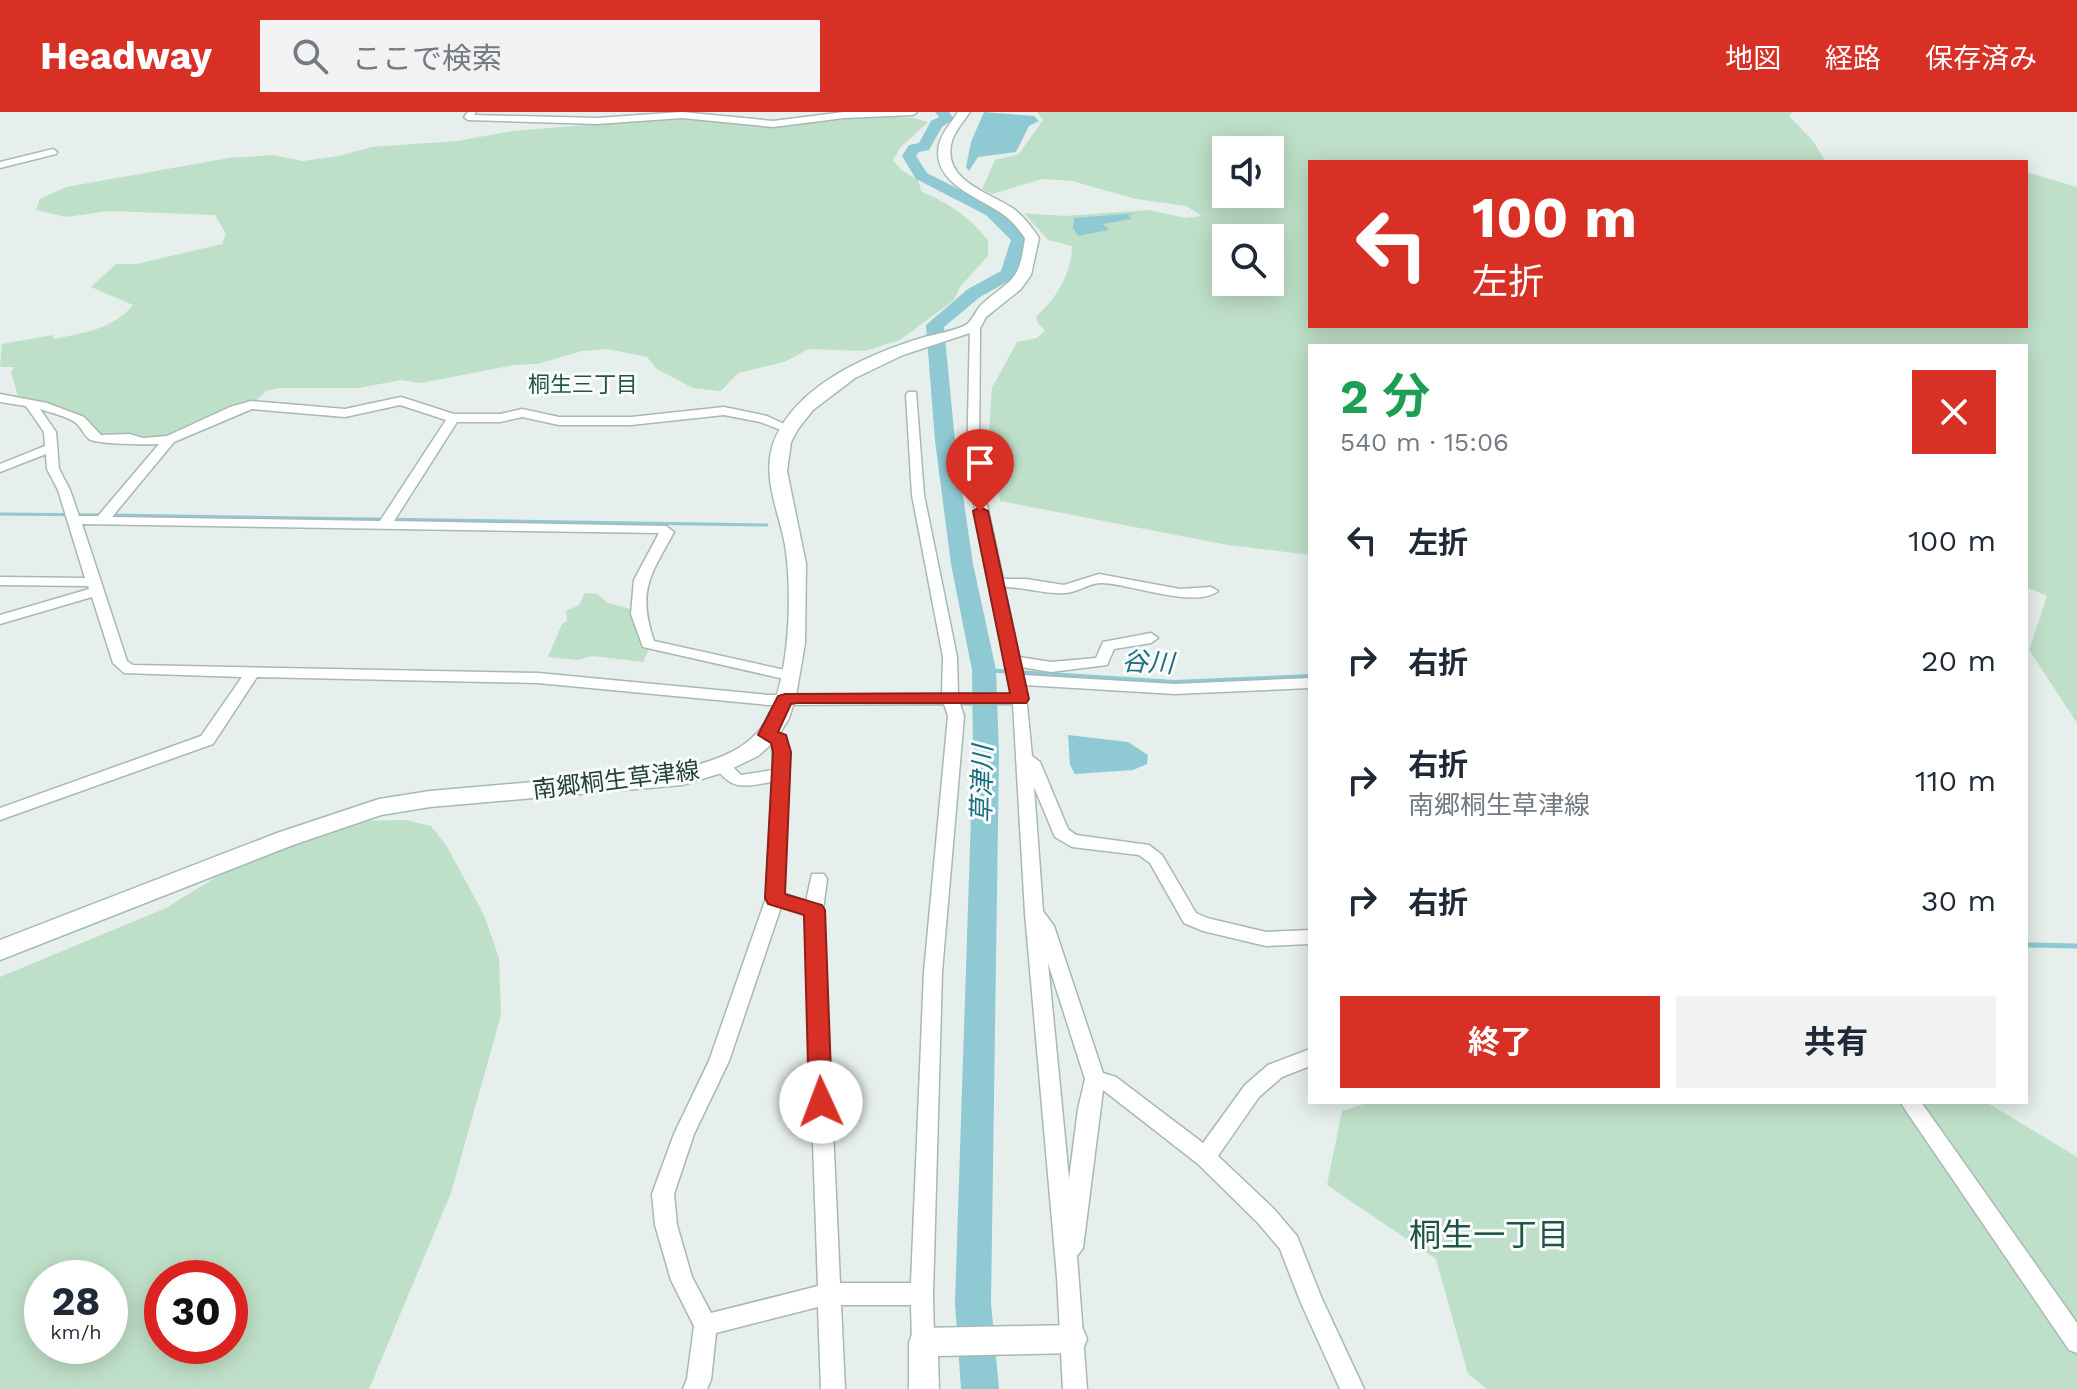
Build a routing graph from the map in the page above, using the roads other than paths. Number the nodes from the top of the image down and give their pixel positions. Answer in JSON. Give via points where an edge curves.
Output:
{"nodes":[{"id":1,"x":472,"y":112,"type":"edge"},
{"id":2,"x":899,"y":112,"type":"edge"},
{"id":3,"x":912,"y":112,"type":"edge"},
{"id":4,"x":964,"y":112,"type":"edge"},
{"id":5,"x":53,"y":152,"type":"dead end"},
{"id":6,"x":0,"y":165,"type":"edge"},
{"id":7,"x":974,"y":327,"type":"junction"},
{"id":8,"x":912,"y":395,"type":"dead end"},
{"id":9,"x":0,"y":398,"type":"edge"},
{"id":10,"x":32,"y":406,"type":"junction"},
{"id":11,"x":453,"y":418,"type":"junction"},
{"id":12,"x":789,"y":429,"type":"junction"},
{"id":13,"x":170,"y":439,"type":"junction"},
{"id":14,"x":53,"y":447,"type":"junction"},
{"id":15,"x":0,"y":468,"type":"edge"},
{"id":16,"x":73,"y":520,"type":"junction"},
{"id":17,"x":101,"y":521,"type":"junction"},
{"id":18,"x":385,"y":524,"type":"junction"},
{"id":19,"x":0,"y":581,"type":"edge"},
{"id":20,"x":995,"y":583,"type":"junction"},
{"id":21,"x":96,"y":587,"type":"junction"},
{"id":22,"x":1211,"y":591,"type":"dead end"},
{"id":23,"x":0,"y":620,"type":"edge"},
{"id":24,"x":1151,"y":638,"type":"dead end"},
{"id":25,"x":1012,"y":661,"type":"junction"},
{"id":26,"x":252,"y":673,"type":"junction"},
{"id":27,"x":789,"y":675,"type":"junction"},
{"id":28,"x":1308,"y":683,"type":"edge"},
{"id":29,"x":1014,"y":692,"type":"junction"},
{"id":30,"x":954,"y":698,"type":"junction"},
{"id":31,"x":785,"y":700,"type":"junction"},
{"id":32,"x":767,"y":735,"type":"junction"},
{"id":33,"x":1024,"y":759,"type":"junction"},
{"id":34,"x":722,"y":766,"type":"junction"},
{"id":35,"x":781,"y":775,"type":"junction"},
{"id":36,"x":0,"y":814,"type":"edge"},
{"id":37,"x":818,"y":879,"type":"dead end"},
{"id":38,"x":775,"y":898,"type":"junction"},
{"id":39,"x":814,"y":910,"type":"junction"},
{"id":40,"x":1034,"y":913,"type":"junction"},
{"id":41,"x":1308,"y":937,"type":"edge"},
{"id":42,"x":0,"y":950,"type":"edge"},
{"id":43,"x":1308,"y":1058,"type":"edge"},
{"id":44,"x":1095,"y":1079,"type":"junction"},
{"id":45,"x":1911,"y":1104,"type":"edge"},
{"id":46,"x":1205,"y":1157,"type":"junction"},
{"id":47,"x":1068,"y":1277,"type":"junction"},
{"id":48,"x":827,"y":1294,"type":"junction"},
{"id":49,"x":922,"y":1294,"type":"junction"},
{"id":50,"x":705,"y":1325,"type":"junction"},
{"id":51,"x":1065,"y":1339,"type":"junction"},
{"id":52,"x":934,"y":1342,"type":"junction"},
{"id":53,"x":2077,"y":1342,"type":"edge"},
{"id":54,"x":695,"y":1389,"type":"edge"},
{"id":55,"x":833,"y":1389,"type":"edge"},
{"id":56,"x":924,"y":1389,"type":"edge"},
{"id":57,"x":1075,"y":1389,"type":"edge"},
{"id":58,"x":1352,"y":1389,"type":"edge"}],
"edges":[{"from":1,"to":3,"type":"street","via":[[468,117],[597,121],[682,115],[773,124]]},
{"from":2,"to":3,"type":"street"},
{"from":4,"to":7,"type":"main road","via":[[946,142],[948,166],[962,186],[1007,211],[1032,238],[1022,282],[984,311]]},
{"from":5,"to":6,"type":"street"},
{"from":7,"to":12,"type":"main road","name":"南郷桐生草津線","via":[[885,354],[809,405]]},
{"from":7,"to":20,"type":"street","via":[[973,468]]},
{"from":8,"to":30,"type":"street","via":[[918,495]]},
{"from":9,"to":10,"type":"street"},
{"from":10,"to":13,"type":"street","via":[[80,420],[100,439]]},
{"from":10,"to":14,"type":"street","via":[[50,432]]},
{"from":11,"to":12,"type":"street","via":[[522,413],[559,421],[631,421],[724,411]]},
{"from":11,"to":13,"type":"street","via":[[401,401],[345,413],[251,405]]},
{"from":11,"to":18,"type":"street"},
{"from":12,"to":27,"type":"main road","name":"南郷桐生草津線","via":[[776,474],[794,542],[800,592]]},
{"from":13,"to":17,"type":"street"},
{"from":14,"to":15,"type":"street"},
{"from":14,"to":16,"type":"street","via":[[53,469]]},
{"from":16,"to":17,"type":"street"},
{"from":16,"to":21,"type":"street"},
{"from":17,"to":18,"type":"street"},
{"from":18,"to":27,"type":"street","via":[[661,529],[667,532],[641,580],[638,614],[648,644]]},
{"from":19,"to":21,"type":"street"},
{"from":20,"to":22,"type":"street","via":[[1065,589],[1099,578],[1180,593]]},
{"from":20,"to":25,"type":"street"},
{"from":21,"to":23,"type":"street"},
{"from":21,"to":26,"type":"street","via":[[120,663],[129,670]]},
{"from":24,"to":25,"type":"street","via":[[1108,645],[1102,662],[1051,667]]},
{"from":25,"to":29,"type":"street"},
{"from":26,"to":31,"type":"street","via":[[538,678]]},
{"from":26,"to":36,"type":"street","via":[[207,740]]},
{"from":27,"to":31,"type":"main road","name":"南郷桐生草津線"},
{"from":28,"to":29,"type":"street"},
{"from":29,"to":30,"type":"street"},
{"from":29,"to":33,"type":"street"},
{"from":30,"to":31,"type":"street"},
{"from":30,"to":49,"type":"street","via":[[933,972]]},
{"from":31,"to":32,"type":"main road","name":"南郷桐生草津線"},
{"from":32,"to":34,"type":"main road","name":"南郷桐生草津線"},
{"from":32,"to":35,"type":"street","via":[[779,740]]},
{"from":33,"to":40,"type":"street"},
{"from":33,"to":41,"type":"street","via":[[1032,762],[1061,833],[1072,841],[1143,849],[1156,859],[1190,918],[1266,939]]},
{"from":34,"to":35,"type":"street","via":[[737,781]]},
{"from":34,"to":42,"type":"main road","name":"南郷桐生草津線","via":[[682,777],[379,807]]},
{"from":35,"to":38,"type":"street"},
{"from":37,"to":39,"type":"street"},
{"from":38,"to":39,"type":"street"},
{"from":38,"to":50,"type":"street","via":[[719,1061],[663,1194],[682,1280]]},
{"from":39,"to":48,"type":"street"},
{"from":40,"to":44,"type":"street","via":[[1045,926]]},
{"from":40,"to":47,"type":"street"},
{"from":43,"to":46,"type":"street","via":[[1275,1071],[1252,1091]]},
{"from":44,"to":46,"type":"street","via":[[1109,1083]]},
{"from":44,"to":47,"type":"street"},
{"from":45,"to":53,"type":"street"},
{"from":46,"to":58,"type":"street","via":[[1289,1243]]},
{"from":47,"to":51,"type":"street"},
{"from":48,"to":49,"type":"street"},
{"from":48,"to":50,"type":"street"},
{"from":48,"to":55,"type":"street"},
{"from":49,"to":52,"type":"street"},
{"from":50,"to":54,"type":"street"},
{"from":51,"to":52,"type":"street"},
{"from":51,"to":57,"type":"street"},
{"from":52,"to":56,"type":"street"}]}
